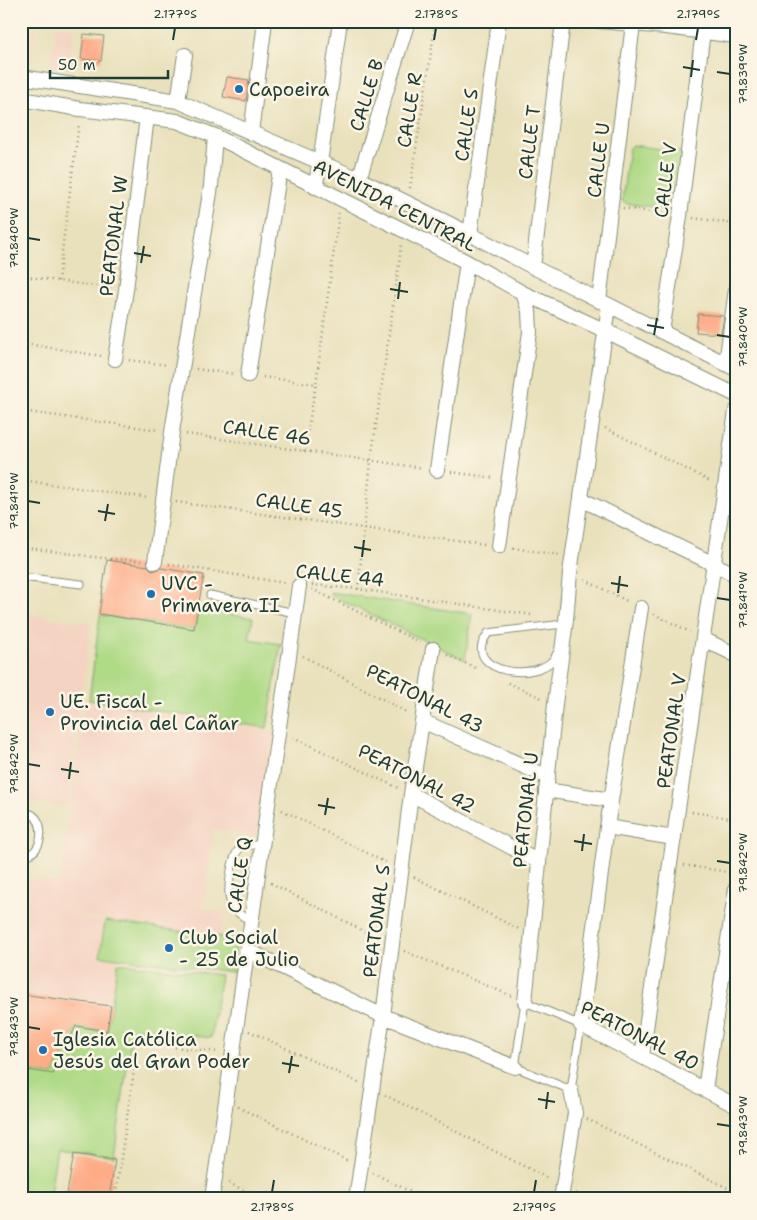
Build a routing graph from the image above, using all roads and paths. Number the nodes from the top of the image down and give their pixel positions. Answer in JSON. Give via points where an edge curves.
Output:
{"nodes":[{"id":1,"x":265,"y":21,"type":"edge"},
{"id":2,"x":340,"y":21,"type":"edge"},
{"id":3,"x":408,"y":21,"type":"edge"},
{"id":4,"x":436,"y":21,"type":"edge"},
{"id":5,"x":499,"y":21,"type":"edge"},
{"id":6,"x":563,"y":21,"type":"edge"},
{"id":7,"x":600,"y":21,"type":"edge"},
{"id":8,"x":633,"y":24,"type":"junction"},
{"id":9,"x":667,"y":24,"type":"edge"},
{"id":10,"x":703,"y":31,"type":"junction"},
{"id":11,"x":736,"y":36,"type":"edge"},
{"id":12,"x":185,"y":55,"type":"dead end"},
{"id":13,"x":21,"y":77,"type":"edge"},
{"id":14,"x":21,"y":99,"type":"edge"},
{"id":15,"x":178,"y":101,"type":"junction"},
{"id":16,"x":80,"y":108,"type":"junction"},
{"id":17,"x":147,"y":117,"type":"junction"},
{"id":18,"x":251,"y":133,"type":"junction"},
{"id":19,"x":215,"y":136,"type":"junction"},
{"id":20,"x":320,"y":163,"type":"junction"},
{"id":21,"x":280,"y":169,"type":"junction"},
{"id":22,"x":359,"y":179,"type":"junction"},
{"id":23,"x":315,"y":187,"type":"junction"},
{"id":24,"x":341,"y":200,"type":"junction"},
{"id":25,"x":408,"y":204,"type":"junction"},
{"id":26,"x":470,"y":234,"type":"junction"},
{"id":27,"x":467,"y":262,"type":"junction"},
{"id":28,"x":399,"y":264,"type":"dead end"},
{"id":29,"x":532,"y":267,"type":"junction"},
{"id":30,"x":21,"y":276,"type":"edge"},
{"id":31,"x":58,"y":281,"type":"junction"},
{"id":32,"x":736,"y":289,"type":"edge"},
{"id":33,"x":126,"y":290,"type":"junction"},
{"id":34,"x":523,"y":293,"type":"junction"},
{"id":35,"x":604,"y":303,"type":"junction"},
{"id":36,"x":606,"y":331,"type":"junction"},
{"id":37,"x":662,"y":332,"type":"junction"},
{"id":38,"x":115,"y":359,"type":"dead end"},
{"id":39,"x":731,"y":367,"type":"edge"},
{"id":40,"x":248,"y":375,"type":"dead end"},
{"id":41,"x":736,"y":395,"type":"edge"},
{"id":42,"x":21,"y":411,"type":"edge"},
{"id":43,"x":736,"y":411,"type":"edge"},
{"id":44,"x":592,"y":422,"type":"junction"},
{"id":45,"x":172,"y":432,"type":"junction"},
{"id":46,"x":304,"y":451,"type":"junction"},
{"id":47,"x":370,"y":460,"type":"junction"},
{"id":48,"x":437,"y":470,"type":"junction"},
{"id":49,"x":21,"y":480,"type":"edge"},
{"id":50,"x":508,"y":480,"type":"junction"},
{"id":51,"x":725,"y":488,"type":"junction"},
{"id":52,"x":581,"y":499,"type":"junction"},
{"id":53,"x":164,"y":500,"type":"junction"},
{"id":54,"x":365,"y":528,"type":"junction"},
{"id":55,"x":499,"y":546,"type":"junction"},
{"id":56,"x":21,"y":547,"type":"edge"},
{"id":57,"x":572,"y":556,"type":"junction"},
{"id":58,"x":155,"y":562,"type":"junction"},
{"id":59,"x":713,"y":564,"type":"junction"},
{"id":60,"x":736,"y":575,"type":"edge"},
{"id":61,"x":21,"y":577,"type":"edge"},
{"id":62,"x":81,"y":584,"type":"dead end"},
{"id":63,"x":299,"y":586,"type":"junction"},
{"id":64,"x":358,"y":590,"type":"junction"},
{"id":65,"x":210,"y":595,"type":"dead end"},
{"id":66,"x":641,"y":608,"type":"dead end"},
{"id":67,"x":295,"y":613,"type":"junction"},
{"id":68,"x":538,"y":616,"type":"dead end"},
{"id":69,"x":564,"y":622,"type":"junction"},
{"id":70,"x":703,"y":639,"type":"junction"},
{"id":71,"x":289,"y":648,"type":"junction"},
{"id":72,"x":433,"y":649,"type":"dead end"},
{"id":73,"x":736,"y":655,"type":"edge"},
{"id":74,"x":422,"y":721,"type":"junction"},
{"id":75,"x":278,"y":730,"type":"junction"},
{"id":76,"x":547,"y":783,"type":"junction"},
{"id":77,"x":411,"y":794,"type":"junction"},
{"id":78,"x":611,"y":800,"type":"junction"},
{"id":79,"x":678,"y":810,"type":"junction"},
{"id":80,"x":21,"y":812,"type":"edge"},
{"id":81,"x":736,"y":819,"type":"edge"},
{"id":82,"x":607,"y":827,"type":"junction"},
{"id":83,"x":674,"y":838,"type":"junction"},
{"id":84,"x":262,"y":845,"type":"junction"},
{"id":85,"x":21,"y":858,"type":"edge"},
{"id":86,"x":539,"y":862,"type":"junction"},
{"id":87,"x":670,"y":863,"type":"junction"},
{"id":88,"x":736,"y":873,"type":"edge"},
{"id":89,"x":736,"y":888,"type":"edge"},
{"id":90,"x":251,"y":921,"type":"junction"},
{"id":91,"x":247,"y":950,"type":"junction"},
{"id":92,"x":525,"y":1002,"type":"junction"},
{"id":93,"x":383,"y":1016,"type":"junction"},
{"id":94,"x":236,"y":1025,"type":"junction"},
{"id":95,"x":581,"y":1025,"type":"junction"},
{"id":96,"x":232,"y":1054,"type":"junction"},
{"id":97,"x":642,"y":1056,"type":"junction"},
{"id":98,"x":515,"y":1067,"type":"junction"},
{"id":99,"x":372,"y":1088,"type":"junction"},
{"id":100,"x":571,"y":1090,"type":"junction"},
{"id":101,"x":705,"y":1090,"type":"junction"},
{"id":102,"x":226,"y":1101,"type":"junction"},
{"id":103,"x":736,"y":1106,"type":"edge"},
{"id":104,"x":575,"y":1113,"type":"junction"},
{"id":105,"x":361,"y":1167,"type":"junction"},
{"id":106,"x":215,"y":1176,"type":"junction"},
{"id":107,"x":736,"y":1192,"type":"edge"},
{"id":108,"x":562,"y":1193,"type":"edge"},
{"id":109,"x":115,"y":1199,"type":"edge"},
{"id":110,"x":212,"y":1199,"type":"edge"},
{"id":111,"x":261,"y":1199,"type":"edge"},
{"id":112,"x":356,"y":1199,"type":"edge"},
{"id":113,"x":425,"y":1199,"type":"edge"},
{"id":114,"x":588,"y":1199,"type":"edge"}],
"edges":[{"from":1,"to":18,"type":"street"},
{"from":2,"to":20,"type":"street"},
{"from":3,"to":22,"type":"street","name":"CALLE B"},
{"from":4,"to":25,"type":"path","name":"CALLE R"},
{"from":5,"to":26,"type":"street","name":"CALLE S"},
{"from":6,"to":29,"type":"street","name":"CALLE T"},
{"from":7,"to":8,"type":"street"},
{"from":8,"to":9,"type":"street"},
{"from":8,"to":35,"type":"street","name":"CALLE U"},
{"from":9,"to":10,"type":"street"},
{"from":10,"to":11,"type":"street"},
{"from":10,"to":37,"type":"street","name":"CALLE V"},
{"from":12,"to":15,"type":"street"},
{"from":13,"to":15,"type":"street","name":"AVENIDA CENTRAL"},
{"from":14,"to":16,"type":"street","name":"AVENIDA CENTRAL"},
{"from":15,"to":18,"type":"street","name":"AVENIDA CENTRAL"},
{"from":16,"to":17,"type":"street","name":"AVENIDA CENTRAL"},
{"from":16,"to":31,"type":"path"},
{"from":17,"to":19,"type":"street","name":"AVENIDA CENTRAL","via":[[177,121]]},
{"from":17,"to":33,"type":"street","name":"PEATONAL W"},
{"from":18,"to":20,"type":"street","name":"AVENIDA CENTRAL"},
{"from":19,"to":21,"type":"street","name":"AVENIDA CENTRAL"},
{"from":19,"to":45,"type":"street","via":[[211,186]]},
{"from":20,"to":22,"type":"street","name":"AVENIDA CENTRAL"},
{"from":20,"to":23,"type":"street"},
{"from":21,"to":23,"type":"street","name":"AVENIDA CENTRAL"},
{"from":21,"to":40,"type":"street"},
{"from":22,"to":25,"type":"street","name":"AVENIDA CENTRAL"},
{"from":23,"to":24,"type":"street","name":"AVENIDA CENTRAL"},
{"from":24,"to":27,"type":"street","name":"AVENIDA CENTRAL"},
{"from":24,"to":46,"type":"path"},
{"from":25,"to":26,"type":"street","name":"AVENIDA CENTRAL"},
{"from":26,"to":29,"type":"street","name":"AVENIDA CENTRAL"},
{"from":27,"to":34,"type":"street","name":"AVENIDA CENTRAL"},
{"from":27,"to":48,"type":"street"},
{"from":28,"to":47,"type":"path"},
{"from":29,"to":35,"type":"street","name":"AVENIDA CENTRAL"},
{"from":30,"to":31,"type":"path"},
{"from":31,"to":33,"type":"path"},
{"from":32,"to":39,"type":"street"},
{"from":33,"to":38,"type":"street","name":"PEATONAL W"},
{"from":34,"to":36,"type":"street","name":"AVENIDA CENTRAL"},
{"from":34,"to":50,"type":"street","via":[[529,311],[530,332]]},
{"from":35,"to":36,"type":"street","name":"CALLE U"},
{"from":35,"to":37,"type":"street","name":"AVENIDA CENTRAL"},
{"from":36,"to":41,"type":"street","name":"AVENIDA CENTRAL"},
{"from":36,"to":44,"type":"street","name":"CALLE U"},
{"from":37,"to":39,"type":"street","name":"AVENIDA CENTRAL"},
{"from":42,"to":45,"type":"path","name":"CALLE 46"},
{"from":43,"to":51,"type":"street","name":"PEATONAL V"},
{"from":44,"to":51,"type":"path"},
{"from":44,"to":52,"type":"street","name":"CALLE U"},
{"from":45,"to":46,"type":"path","name":"CALLE 46"},
{"from":45,"to":53,"type":"street"},
{"from":46,"to":47,"type":"path","name":"CALLE 46"},
{"from":47,"to":48,"type":"path","name":"CALLE 46"},
{"from":47,"to":54,"type":"path"},
{"from":48,"to":50,"type":"path","name":"CALLE 46"},
{"from":49,"to":53,"type":"path","name":"CALLE 45"},
{"from":50,"to":55,"type":"street"},
{"from":51,"to":59,"type":"street","name":"PEATONAL V"},
{"from":52,"to":57,"type":"street","name":"PEATONAL U"},
{"from":52,"to":59,"type":"street"},
{"from":53,"to":54,"type":"path","name":"CALLE 45"},
{"from":53,"to":58,"type":"street"},
{"from":54,"to":55,"type":"path","name":"CALLE 45"},
{"from":54,"to":64,"type":"path"},
{"from":55,"to":57,"type":"path","name":"CALLE 45"},
{"from":56,"to":58,"type":"path","name":"CALLE 44"},
{"from":57,"to":69,"type":"street","name":"PEATONAL U"},
{"from":58,"to":63,"type":"path","name":"CALLE 44"},
{"from":59,"to":60,"type":"street"},
{"from":59,"to":70,"type":"street","name":"PEATONAL V"},
{"from":61,"to":62,"type":"lane"},
{"from":63,"to":64,"type":"path","name":"CALLE 44"},
{"from":63,"to":67,"type":"street","name":"CALLE Q"},
{"from":64,"to":68,"type":"path","name":"CALLE 44"},
{"from":65,"to":67,"type":"lane"},
{"from":66,"to":78,"type":"street"},
{"from":67,"to":71,"type":"street","name":"CALLE Q"},
{"from":69,"to":69,"type":"lane","via":[[488,633],[482,643],[482,654],[487,661],[512,672],[547,667],[556,659]]},
{"from":69,"to":76,"type":"street","name":"PEATONAL U"},
{"from":70,"to":73,"type":"street"},
{"from":70,"to":79,"type":"street","name":"PEATONAL V"},
{"from":71,"to":74,"type":"path","name":"PEATONAL 43"},
{"from":71,"to":75,"type":"street","name":"CALLE Q"},
{"from":72,"to":74,"type":"street","name":"PEATONAL S"},
{"from":74,"to":76,"type":"street","name":"PEATONAL 43"},
{"from":74,"to":77,"type":"street","name":"PEATONAL S"},
{"from":75,"to":77,"type":"path","name":"PEATONAL 42"},
{"from":75,"to":84,"type":"street","name":"CALLE Q"},
{"from":76,"to":78,"type":"street","name":"PEATONAL 43"},
{"from":76,"to":86,"type":"street","name":"PEATONAL U"},
{"from":77,"to":86,"type":"street","name":"PEATONAL 42"},
{"from":77,"to":93,"type":"street","name":"PEATONAL S"},
{"from":78,"to":82,"type":"street"},
{"from":79,"to":81,"type":"path"},
{"from":79,"to":83,"type":"street","name":"PEATONAL V"},
{"from":80,"to":85,"type":"lane","via":[[38,820],[41,832],[40,842],[32,853]]},
{"from":82,"to":83,"type":"street"},
{"from":82,"to":95,"type":"street"},
{"from":83,"to":87,"type":"street","name":"PEATONAL V"},
{"from":84,"to":90,"type":"street","name":"CALLE Q"},
{"from":84,"to":90,"type":"lane","via":[[243,846],[237,851],[229,884],[230,901],[238,914]]},
{"from":86,"to":92,"type":"street","name":"PEATONAL U"},
{"from":87,"to":88,"type":"path"},
{"from":87,"to":97,"type":"street","name":"PEATONAL V"},
{"from":89,"to":101,"type":"street"},
{"from":90,"to":91,"type":"street","name":"CALLE Q"},
{"from":91,"to":93,"type":"street"},
{"from":91,"to":94,"type":"street","name":"CALLE Q"},
{"from":92,"to":95,"type":"lane","name":"PEATONAL 40"},
{"from":92,"to":98,"type":"lane"},
{"from":93,"to":98,"type":"street"},
{"from":93,"to":99,"type":"street","name":"PEATONAL S"},
{"from":94,"to":96,"type":"street","name":"CALLE Q"},
{"from":94,"to":99,"type":"path"},
{"from":95,"to":97,"type":"street","name":"PEATONAL 40"},
{"from":95,"to":100,"type":"lane"},
{"from":96,"to":102,"type":"street","name":"CALLE Q"},
{"from":96,"to":109,"type":"path","via":[[138,1043]]},
{"from":97,"to":101,"type":"street","name":"PEATONAL 40"},
{"from":98,"to":100,"type":"lane"},
{"from":99,"to":105,"type":"street","name":"PEATONAL S"},
{"from":99,"to":108,"type":"path"},
{"from":100,"to":104,"type":"street"},
{"from":101,"to":103,"type":"street","name":"PEATONAL 40"},
{"from":102,"to":105,"type":"path"},
{"from":102,"to":106,"type":"street","name":"CALLE Q"},
{"from":104,"to":107,"type":"path"},
{"from":104,"to":108,"type":"street"},
{"from":105,"to":112,"type":"street","name":"PEATONAL S"},
{"from":105,"to":113,"type":"path"},
{"from":106,"to":110,"type":"street","name":"CALLE Q"},
{"from":106,"to":111,"type":"path"},
{"from":108,"to":114,"type":"path"}]}
